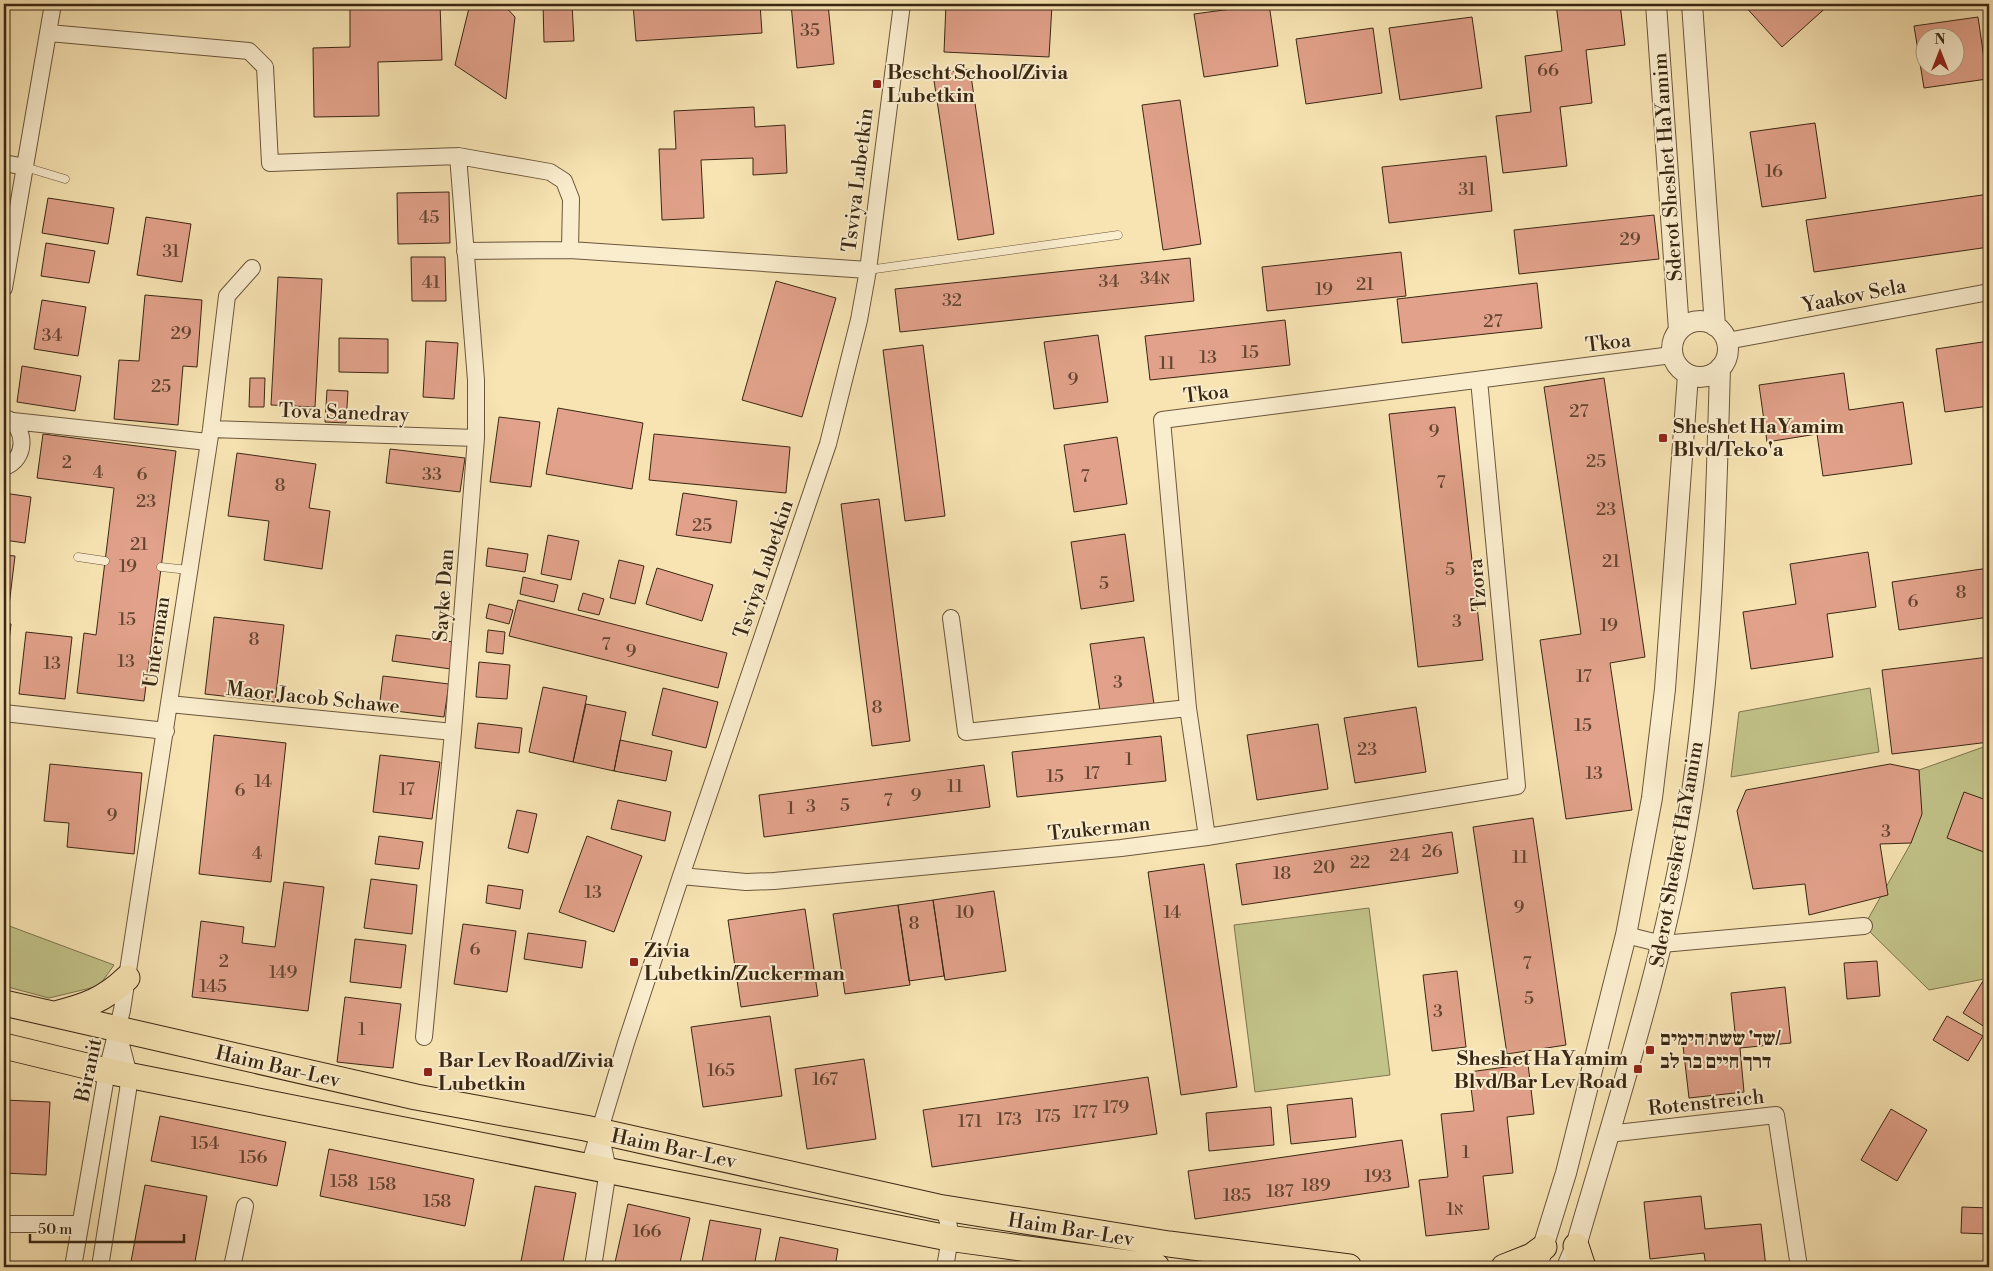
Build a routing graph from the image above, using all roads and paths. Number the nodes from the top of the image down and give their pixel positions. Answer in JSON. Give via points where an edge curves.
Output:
{"nodes":[{"id":1,"x":53,"y":4,"type":"edge"},
{"id":2,"x":902,"y":4,"type":"edge"},
{"id":3,"x":1656,"y":4,"type":"edge"},
{"id":4,"x":1692,"y":4,"type":"edge"},
{"id":5,"x":49,"y":33,"type":"junction"},
{"id":6,"x":458,"y":156,"type":"junction"},
{"id":7,"x":4,"y":163,"type":"edge"},
{"id":8,"x":25,"y":167,"type":"junction"},
{"id":9,"x":65,"y":179,"type":"dead end"},
{"id":10,"x":1118,"y":235,"type":"dead end"},
{"id":11,"x":465,"y":250,"type":"junction"},
{"id":12,"x":570,"y":250,"type":"junction"},
{"id":13,"x":252,"y":268,"type":"dead end"},
{"id":14,"x":868,"y":270,"type":"junction"},
{"id":15,"x":4,"y":288,"type":"edge"},
{"id":16,"x":1989,"y":292,"type":"edge"},
{"id":17,"x":1679,"y":330,"type":"junction"},
{"id":18,"x":1721,"y":333,"type":"junction"},
{"id":19,"x":1672,"y":355,"type":"junction"},
{"id":20,"x":1720,"y":368,"type":"junction"},
{"id":21,"x":1688,"y":375,"type":"junction"},
{"id":22,"x":1479,"y":380,"type":"junction"},
{"id":23,"x":9,"y":419,"type":"edge"},
{"id":24,"x":210,"y":436,"type":"junction"},
{"id":25,"x":476,"y":438,"type":"junction"},
{"id":26,"x":4,"y":467,"type":"edge"},
{"id":27,"x":78,"y":557,"type":"dead end"},
{"id":28,"x":105,"y":561,"type":"dead end"},
{"id":29,"x":161,"y":567,"type":"dead end"},
{"id":30,"x":188,"y":570,"type":"junction"},
{"id":31,"x":951,"y":618,"type":"dead end"},
{"id":32,"x":169,"y":704,"type":"junction"},
{"id":33,"x":1188,"y":708,"type":"junction"},
{"id":34,"x":4,"y":713,"type":"edge"},
{"id":35,"x":166,"y":731,"type":"junction"},
{"id":36,"x":454,"y":732,"type":"junction"},
{"id":37,"x":1517,"y":786,"type":"joint"},
{"id":38,"x":1207,"y":837,"type":"junction"},
{"id":39,"x":681,"y":876,"type":"junction"},
{"id":40,"x":1864,"y":926,"type":"dead end"},
{"id":41,"x":1626,"y":935,"type":"junction"},
{"id":42,"x":1662,"y":944,"type":"junction"},
{"id":43,"x":127,"y":978,"type":"junction"},
{"id":44,"x":4,"y":1003,"type":"edge"},
{"id":45,"x":53,"y":1015,"type":"junction"},
{"id":46,"x":118,"y":1030,"type":"junction"},
{"id":47,"x":424,"y":1037,"type":"dead end"},
{"id":48,"x":4,"y":1046,"type":"edge"},
{"id":49,"x":118,"y":1073,"type":"junction"},
{"id":50,"x":600,"y":1132,"type":"junction"},
{"id":51,"x":1608,"y":1134,"type":"junction"},
{"id":52,"x":599,"y":1168,"type":"junction"},
{"id":53,"x":244,"y":1206,"type":"dead end"},
{"id":54,"x":938,"y":1206,"type":"junction"},
{"id":55,"x":4,"y":1224,"type":"edge"},
{"id":56,"x":80,"y":1224,"type":"junction"},
{"id":57,"x":948,"y":1238,"type":"junction"},
{"id":58,"x":1540,"y":1257,"type":"edge"},
{"id":59,"x":1575,"y":1260,"type":"edge"},
{"id":60,"x":73,"y":1267,"type":"edge"},
{"id":61,"x":100,"y":1267,"type":"edge"},
{"id":62,"x":232,"y":1267,"type":"edge"},
{"id":63,"x":593,"y":1267,"type":"edge"},
{"id":64,"x":945,"y":1267,"type":"edge"},
{"id":65,"x":1157,"y":1267,"type":"edge"},
{"id":66,"x":1349,"y":1267,"type":"edge"},
{"id":67,"x":1504,"y":1267,"type":"edge"},
{"id":68,"x":1798,"y":1267,"type":"edge"}],
"edges":[{"from":1,"to":5,"type":"street"},
{"from":2,"to":14,"type":"street","name":"Tsviya Lubetkin"},
{"from":3,"to":17,"type":"street","name":"Sderot Sheshet HaYamim"},
{"from":4,"to":18,"type":"street","name":"Sderot Sheshet HaYamim"},
{"from":5,"to":6,"type":"street","via":[[249,51],[266,67],[270,163]]},
{"from":5,"to":8,"type":"street"},
{"from":6,"to":11,"type":"street","name":"Sayke Dan"},
{"from":6,"to":12,"type":"street","via":[[550,172],[564,181],[571,199]]},
{"from":7,"to":8,"type":"street"},
{"from":8,"to":9,"type":"lane"},
{"from":8,"to":15,"type":"street"},
{"from":10,"to":14,"type":"lane"},
{"from":11,"to":12,"type":"street"},
{"from":11,"to":25,"type":"street","name":"Sayke Dan","via":[[476,380]]},
{"from":12,"to":14,"type":"street"},
{"from":13,"to":24,"type":"street","name":"Unterman","via":[[227,296]]},
{"from":14,"to":39,"type":"street","name":"Tsviya Lubetkin","via":[[828,444]]},
{"from":16,"to":18,"type":"street","name":"Yaakov Sela"},
{"from":17,"to":18,"type":"street","via":[[1696,322],[1706,322]]},
{"from":17,"to":19,"type":"street","via":[[1674,337]]},
{"from":18,"to":20,"type":"street","via":[[1726,360]]},
{"from":19,"to":21,"type":"street","via":[[1680,370]]},
{"from":19,"to":22,"type":"street","name":"Tkoa"},
{"from":20,"to":21,"type":"street","via":[[1705,377]]},
{"from":20,"to":42,"type":"street","name":"Sderot Sheshet HaYamim","via":[[1714,559],[1701,702],[1692,785]]},
{"from":21,"to":41,"type":"street","name":"Sderot Sheshet HaYamim","via":[[1666,689],[1652,798]]},
{"from":22,"to":33,"type":"street","name":"Tkoa","via":[[1162,420]]},
{"from":22,"to":37,"type":"street","name":"Tzora"},
{"from":23,"to":24,"type":"street","name":"Tova Sanedray"},
{"from":23,"to":26,"type":"street","via":[[22,435],[21,451],[16,460]]},
{"from":24,"to":25,"type":"street","name":"Tova Sanedray"},
{"from":24,"to":30,"type":"street","name":"Unterman"},
{"from":25,"to":36,"type":"street","name":"Sayke Dan"},
{"from":27,"to":28,"type":"lane"},
{"from":29,"to":30,"type":"lane"},
{"from":30,"to":32,"type":"street","name":"Unterman"},
{"from":31,"to":33,"type":"street","via":[[966,732]]},
{"from":32,"to":35,"type":"street","name":"Unterman"},
{"from":32,"to":36,"type":"street","name":"Maor Jacob Schawe"},
{"from":33,"to":38,"type":"street","name":"Tkoa"},
{"from":34,"to":35,"type":"street"},
{"from":35,"to":43,"type":"street","name":"Unterman"},
{"from":36,"to":47,"type":"street","name":"Sayke Dan"},
{"from":37,"to":38,"type":"street","name":"Tzukerman"},
{"from":38,"to":39,"type":"street","name":"Tzukerman","via":[[774,881],[746,882]]},
{"from":39,"to":50,"type":"street","name":"Tsviya Lubetkin"},
{"from":40,"to":42,"type":"street"},
{"from":41,"to":42,"type":"street"},
{"from":41,"to":58,"type":"street","name":"Sderot Sheshet HaYamim","via":[[1566,1173]]},
{"from":42,"to":51,"type":"street","name":"Sderot Sheshet HaYamim"},
{"from":43,"to":45,"type":"main road","via":[[98,1001]]},
{"from":43,"to":46,"type":"street","name":"Unterman"},
{"from":44,"to":45,"type":"main road","name":"Haim Bar-Lev"},
{"from":45,"to":46,"type":"main road","name":"Haim Bar-Lev"},
{"from":46,"to":49,"type":"street","name":"Biranit"},
{"from":46,"to":50,"type":"main road","name":"Haim Bar-Lev","via":[[416,1096]]},
{"from":48,"to":49,"type":"main road","name":"Haim Bar-Lev"},
{"from":49,"to":52,"type":"main road","name":"Haim Bar-Lev"},
{"from":49,"to":56,"type":"street","name":"Biranit"},
{"from":49,"to":61,"type":"street","name":"Biranit","via":[[128,1090]]},
{"from":50,"to":52,"type":"street","name":"Tsviya Lubetkin"},
{"from":50,"to":54,"type":"main road","name":"Haim Bar-Lev"},
{"from":51,"to":59,"type":"street","name":"Sderot Sheshet HaYamim"},
{"from":51,"to":68,"type":"street","name":"Rotenstreich","via":[[1776,1115]]},
{"from":52,"to":57,"type":"main road","name":"Haim Bar-Lev"},
{"from":52,"to":63,"type":"street","name":"Tsviya Lubetkin"},
{"from":53,"to":62,"type":"street"},
{"from":54,"to":57,"type":"street","via":[[947,1219]]},
{"from":54,"to":66,"type":"main road","name":"Haim Bar-Lev","via":[[1169,1244]]},
{"from":55,"to":56,"type":"street"},
{"from":56,"to":60,"type":"street","name":"Biranit"},
{"from":57,"to":64,"type":"street"},
{"from":57,"to":65,"type":"main road","name":"Haim Bar-Lev"},
{"from":58,"to":67,"type":"main road","via":[[1532,1256]]}]}
